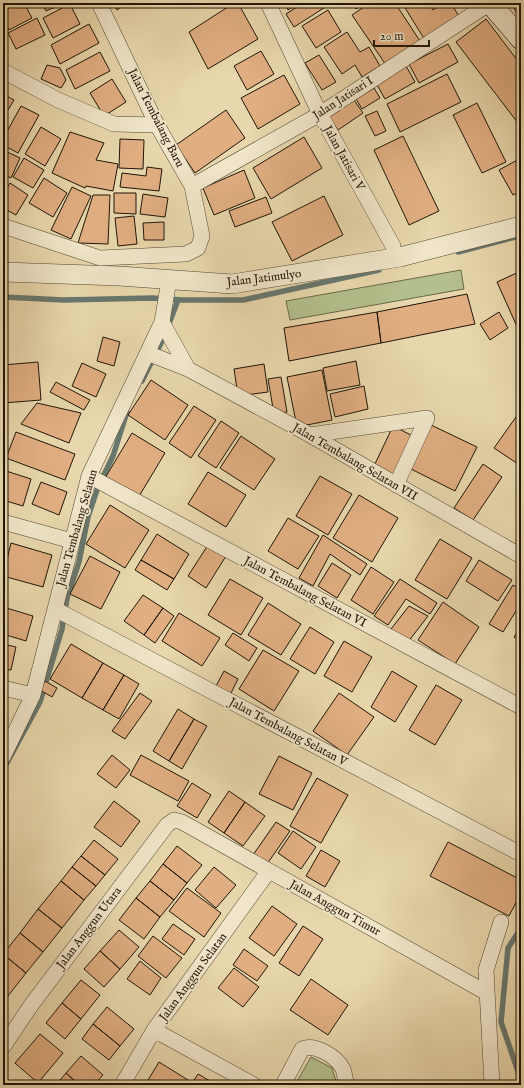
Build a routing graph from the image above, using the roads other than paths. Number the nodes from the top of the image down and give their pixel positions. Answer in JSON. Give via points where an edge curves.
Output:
{"nodes":[{"id":1,"x":99,"y":3,"type":"edge"},
{"id":2,"x":268,"y":3,"type":"edge"},
{"id":3,"x":490,"y":3,"type":"edge"},
{"id":4,"x":521,"y":39,"type":"edge"},
{"id":5,"x":3,"y":71,"type":"edge"},
{"id":6,"x":320,"y":114,"type":"junction"},
{"id":7,"x":158,"y":124,"type":"junction"},
{"id":8,"x":192,"y":186,"type":"junction"},
{"id":9,"x":3,"y":226,"type":"edge"},
{"id":10,"x":521,"y":226,"type":"edge"},
{"id":11,"x":393,"y":246,"type":"dead end"},
{"id":12,"x":3,"y":272,"type":"edge"},
{"id":13,"x":168,"y":283,"type":"junction"},
{"id":14,"x":162,"y":322,"type":"junction"},
{"id":15,"x":147,"y":353,"type":"junction"},
{"id":16,"x":188,"y":370,"type":"junction"},
{"id":17,"x":310,"y":435,"type":"junction"},
{"id":18,"x":89,"y":476,"type":"junction"},
{"id":19,"x":396,"y":485,"type":"junction"},
{"id":20,"x":3,"y":522,"type":"edge"},
{"id":21,"x":72,"y":541,"type":"junction"},
{"id":22,"x":521,"y":556,"type":"edge"},
{"id":23,"x":55,"y":609,"type":"junction"},
{"id":24,"x":3,"y":688,"type":"edge"},
{"id":25,"x":33,"y":695,"type":"junction"},
{"id":26,"x":521,"y":707,"type":"edge"},
{"id":27,"x":3,"y":757,"type":"edge"},
{"id":28,"x":182,"y":822,"type":"joint"},
{"id":29,"x":521,"y":854,"type":"edge"},
{"id":30,"x":268,"y":872,"type":"junction"},
{"id":31,"x":501,"y":922,"type":"dead end"},
{"id":32,"x":487,"y":993,"type":"junction"},
{"id":33,"x":154,"y":1030,"type":"junction"},
{"id":34,"x":3,"y":1047,"type":"edge"},
{"id":35,"x":487,"y":1084,"type":"edge"},
{"id":36,"x":122,"y":1085,"type":"edge"},
{"id":37,"x":254,"y":1085,"type":"edge"},
{"id":38,"x":283,"y":1085,"type":"edge"},
{"id":39,"x":347,"y":1085,"type":"edge"}],
"edges":[{"from":1,"to":7,"type":"street","name":"Jalan Tembalang Baru"},
{"from":2,"to":6,"type":"street","name":"Jalan Jatisari V"},
{"from":3,"to":4,"type":"main road"},
{"from":3,"to":6,"type":"street","name":"Jalan Jatisari I"},
{"from":5,"to":7,"type":"street","via":[[58,100],[114,124]]},
{"from":6,"to":8,"type":"street","name":"Jalan Jatisari I"},
{"from":6,"to":11,"type":"street","name":"Jalan Jatisari V"},
{"from":7,"to":8,"type":"street","name":"Jalan Tembalang Baru"},
{"from":8,"to":9,"type":"street","name":"Jalan Tembalang Baru","via":[[202,236],[198,248],[186,254],[100,258]]},
{"from":10,"to":13,"type":"street","name":"Jalan Jatimulyo","via":[[400,257],[353,266],[232,284]]},
{"from":12,"to":13,"type":"street","name":"Jalan Jatimulyo"},
{"from":13,"to":14,"type":"street","name":"Jalan Tembalang Selatan"},
{"from":14,"to":15,"type":"street","name":"Jalan Tembalang Selatan"},
{"from":14,"to":16,"type":"street"},
{"from":15,"to":16,"type":"street","name":"Jalan Tembalang Selatan VII"},
{"from":15,"to":18,"type":"street","name":"Jalan Tembalang Selatan"},
{"from":16,"to":17,"type":"street","name":"Jalan Tembalang Selatan VII"},
{"from":17,"to":19,"type":"street","name":"Jalan Tembalang Selatan VII"},
{"from":17,"to":19,"type":"street","via":[[427,418]]},
{"from":18,"to":21,"type":"street","name":"Jalan Tembalang Selatan"},
{"from":18,"to":26,"type":"street","name":"Jalan Tembalang Selatan VI"},
{"from":19,"to":22,"type":"street","name":"Jalan Tembalang Selatan VII"},
{"from":20,"to":21,"type":"street"},
{"from":21,"to":23,"type":"street","name":"Jalan Tembalang Selatan"},
{"from":23,"to":25,"type":"street","name":"Jalan Tembalang Selatan"},
{"from":23,"to":29,"type":"street","name":"Jalan Tembalang Selatan V"},
{"from":24,"to":25,"type":"street"},
{"from":25,"to":27,"type":"street","name":"Jalan Tembalang Selatan"},
{"from":28,"to":30,"type":"street","name":"Jalan Anggun Timur"},
{"from":28,"to":34,"type":"street","name":"Jalan Anggun Utara","via":[[174,820],[167,825],[32,1004]]},
{"from":30,"to":32,"type":"street","name":"Jalan Anggun Timur"},
{"from":30,"to":33,"type":"street","name":"Jalan Anggun Selatan"},
{"from":31,"to":32,"type":"street","via":[[486,970]]},
{"from":32,"to":35,"type":"street"},
{"from":33,"to":36,"type":"street","name":"Jalan Anggun Selatan"},
{"from":33,"to":37,"type":"street"},
{"from":38,"to":39,"type":"street","via":[[302,1049],[314,1046],[334,1059],[343,1069]]}]}
